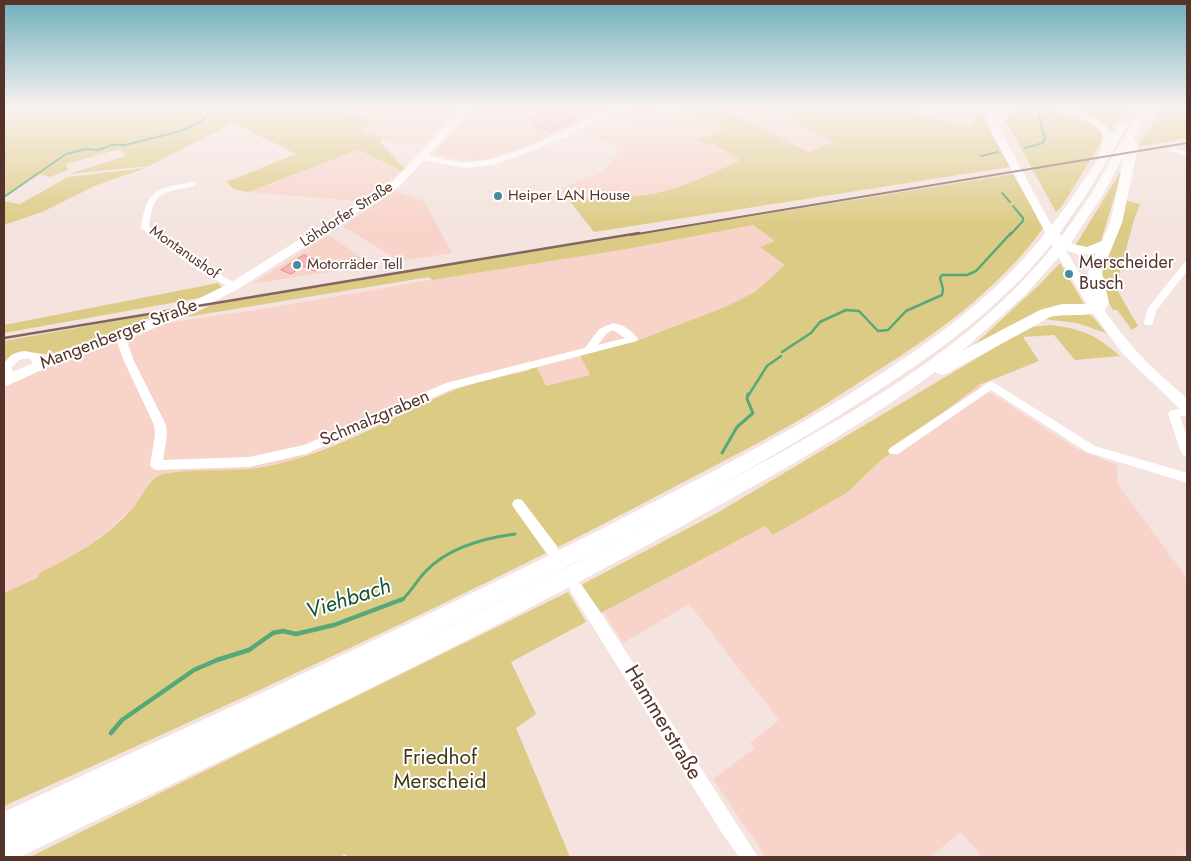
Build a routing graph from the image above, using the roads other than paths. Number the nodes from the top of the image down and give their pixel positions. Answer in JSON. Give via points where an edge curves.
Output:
{"nodes":[{"id":1,"x":431,"y":148,"type":"edge"},
{"id":2,"x":534,"y":148,"type":"edge"},
{"id":3,"x":1004,"y":148,"type":"edge"},
{"id":4,"x":1014,"y":148,"type":"edge"},
{"id":5,"x":1107,"y":148,"type":"edge"},
{"id":6,"x":1110,"y":148,"type":"edge"},
{"id":7,"x":1123,"y":148,"type":"edge"},
{"id":8,"x":1132,"y":148,"type":"edge"},
{"id":9,"x":1174,"y":149,"type":"dead end"},
{"id":10,"x":1108,"y":151,"type":"junction"},
{"id":11,"x":1187,"y":154,"type":"edge"},
{"id":12,"x":423,"y":157,"type":"junction"},
{"id":13,"x":192,"y":184,"type":"dead end"},
{"id":14,"x":1048,"y":241,"type":"junction"},
{"id":15,"x":1108,"y":243,"type":"junction"},
{"id":16,"x":1072,"y":248,"type":"junction"},
{"id":17,"x":1186,"y":268,"type":"edge"},
{"id":18,"x":234,"y":286,"type":"junction"},
{"id":19,"x":1097,"y":302,"type":"junction"},
{"id":20,"x":1149,"y":323,"type":"dead end"},
{"id":21,"x":120,"y":336,"type":"junction"},
{"id":22,"x":589,"y":350,"type":"dead end"},
{"id":23,"x":6,"y":381,"type":"edge"},
{"id":24,"x":890,"y":394,"type":"junction"},
{"id":25,"x":1187,"y":394,"type":"edge"},
{"id":26,"x":1187,"y":407,"type":"edge"},
{"id":27,"x":1187,"y":411,"type":"edge"},
{"id":28,"x":894,"y":451,"type":"dead end"},
{"id":29,"x":1187,"y":452,"type":"edge"},
{"id":30,"x":1187,"y":478,"type":"edge"},
{"id":31,"x":518,"y":504,"type":"dead end"},
{"id":32,"x":564,"y":568,"type":"junction"},
{"id":33,"x":4,"y":825,"type":"edge"},
{"id":34,"x":4,"y":851,"type":"edge"},
{"id":35,"x":748,"y":857,"type":"edge"}],
"edges":[{"from":1,"to":12,"type":"main road","name":"Löhdorfer Straße"},
{"from":2,"to":12,"type":"street","via":[[491,164],[464,165]]},
{"from":3,"to":14,"type":"main road"},
{"from":4,"to":16,"type":"main road"},
{"from":5,"to":10,"type":"highway"},
{"from":6,"to":10,"type":"highway"},
{"from":7,"to":24,"type":"highway","via":[[1076,226],[1044,266],[979,328]]},
{"from":8,"to":15,"type":"highway","via":[[1120,206]]},
{"from":9,"to":11,"type":"street"},
{"from":10,"to":14,"type":"highway"},
{"from":12,"to":18,"type":"main road","name":"Löhdorfer Straße","via":[[397,183]]},
{"from":13,"to":18,"type":"street","name":"Montanushof","via":[[153,198],[145,228],[198,266]]},
{"from":14,"to":16,"type":"highway"},
{"from":14,"to":19,"type":"main road"},
{"from":14,"to":32,"type":"highway","via":[[980,310],[896,372]]},
{"from":15,"to":16,"type":"highway","via":[[1091,252]]},
{"from":15,"to":19,"type":"highway","via":[[1096,272]]},
{"from":16,"to":19,"type":"main road"},
{"from":17,"to":20,"type":"street","via":[[1152,310]]},
{"from":18,"to":21,"type":"main road","name":"Mangenberger Straße","via":[[177,315]]},
{"from":19,"to":24,"type":"highway","via":[[1045,313],[908,390]]},
{"from":19,"to":25,"type":"main road","via":[[1152,362]]},
{"from":19,"to":26,"type":"main road","via":[[1113,333]]},
{"from":21,"to":22,"type":"street","name":"Schmalzgraben","via":[[160,424],[156,465],[249,462],[285,455],[306,449],[450,386]]},
{"from":21,"to":23,"type":"main road","name":"Mangenberger Straße","via":[[40,364]]},
{"from":24,"to":32,"type":"highway","via":[[785,459],[659,529]]},
{"from":27,"to":29,"type":"street","via":[[1174,414]]},
{"from":28,"to":30,"type":"street","via":[[991,385],[1091,449]]},
{"from":31,"to":32,"type":"street","name":"Hammerstraße"},
{"from":32,"to":33,"type":"highway"},
{"from":32,"to":34,"type":"highway","via":[[413,654]]},
{"from":32,"to":35,"type":"street","name":"Hammerstraße"}]}
